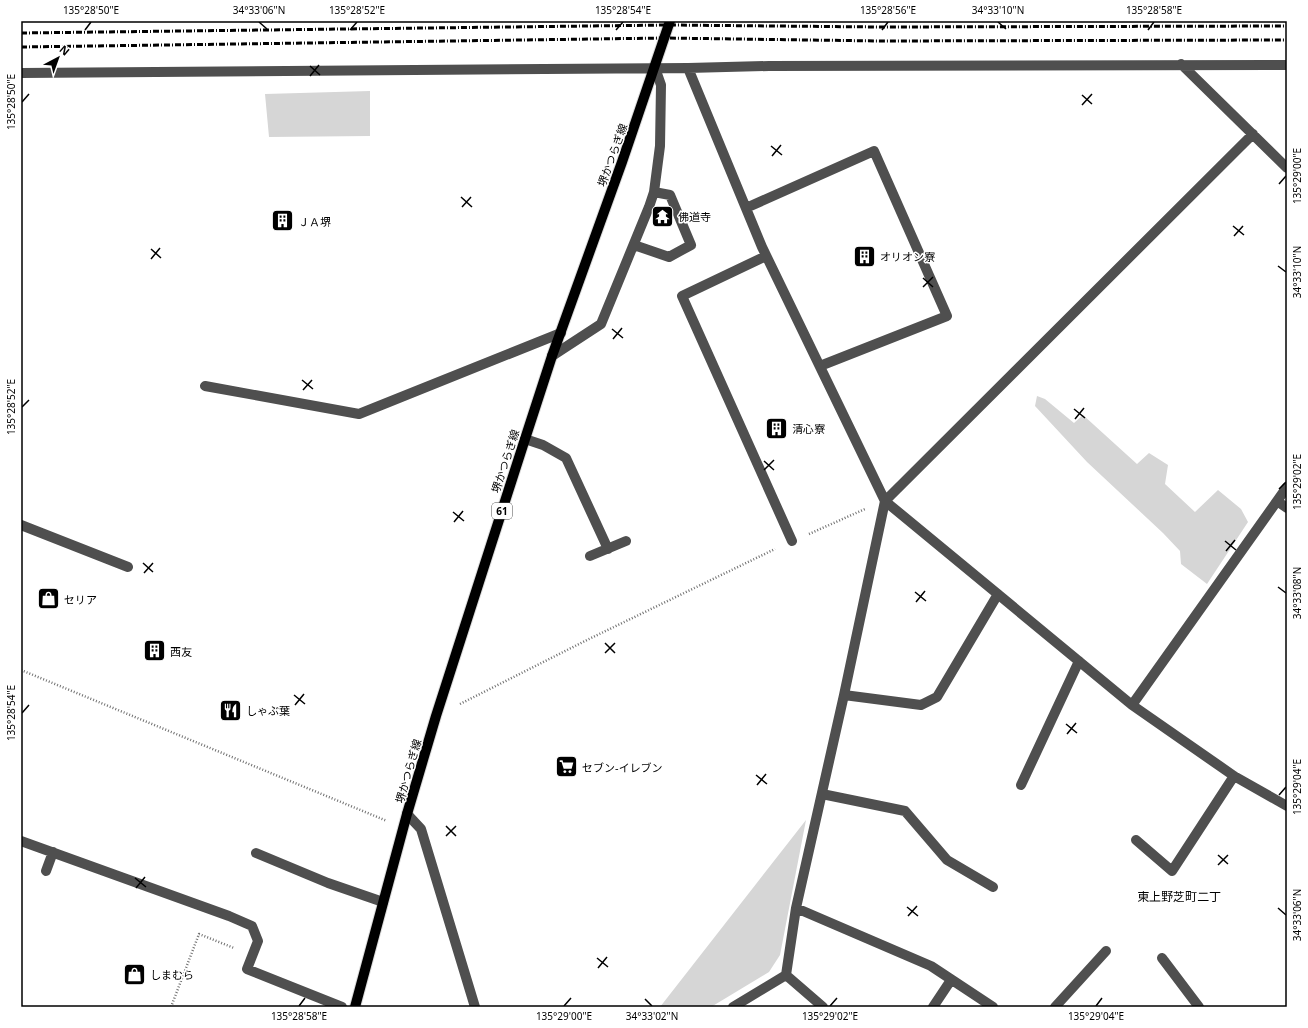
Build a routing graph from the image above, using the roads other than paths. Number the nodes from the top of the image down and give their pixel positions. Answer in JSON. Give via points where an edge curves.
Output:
{"nodes":[{"id":1,"x":670,"y":21,"type":"edge"},
{"id":2,"x":1181,"y":64,"type":"junction"},
{"id":3,"x":1287,"y":65,"type":"edge"},
{"id":4,"x":655,"y":68,"type":"junction"},
{"id":5,"x":688,"y":68,"type":"junction"},
{"id":6,"x":21,"y":73,"type":"edge"},
{"id":7,"x":1253,"y":134,"type":"junction"},
{"id":8,"x":1287,"y":168,"type":"edge"},
{"id":9,"x":654,"y":192,"type":"junction"},
{"id":10,"x":746,"y":208,"type":"junction"},
{"id":11,"x":634,"y":245,"type":"junction"},
{"id":12,"x":766,"y":256,"type":"junction"},
{"id":13,"x":562,"y":332,"type":"junction"},
{"id":14,"x":552,"y":356,"type":"junction"},
{"id":15,"x":820,"y":366,"type":"junction"},
{"id":16,"x":205,"y":386,"type":"dead end"},
{"id":17,"x":525,"y":439,"type":"junction"},
{"id":18,"x":1287,"y":487,"type":"edge"},
{"id":19,"x":885,"y":500,"type":"junction"},
{"id":20,"x":1276,"y":501,"type":"junction"},
{"id":21,"x":1287,"y":508,"type":"edge"},
{"id":22,"x":21,"y":525,"type":"edge"},
{"id":23,"x":626,"y":541,"type":"dead end"},
{"id":24,"x":792,"y":541,"type":"road end"},
{"id":25,"x":608,"y":549,"type":"junction"},
{"id":26,"x":590,"y":556,"type":"dead end"},
{"id":27,"x":128,"y":567,"type":"dead end"},
{"id":28,"x":998,"y":594,"type":"junction"},
{"id":29,"x":1079,"y":661,"type":"junction"},
{"id":30,"x":844,"y":695,"type":"junction"},
{"id":31,"x":1132,"y":705,"type":"junction"},
{"id":32,"x":1234,"y":776,"type":"junction"},
{"id":33,"x":1021,"y":785,"type":"dead end"},
{"id":34,"x":822,"y":794,"type":"junction"},
{"id":35,"x":1287,"y":806,"type":"edge"},
{"id":36,"x":407,"y":814,"type":"junction"},
{"id":37,"x":1136,"y":840,"type":"dead end"},
{"id":38,"x":21,"y":841,"type":"edge"},
{"id":39,"x":53,"y":852,"type":"junction"},
{"id":40,"x":256,"y":853,"type":"dead end"},
{"id":41,"x":46,"y":871,"type":"dead end"},
{"id":42,"x":993,"y":887,"type":"dead end"},
{"id":43,"x":383,"y":902,"type":"junction"},
{"id":44,"x":796,"y":908,"type":"junction"},
{"id":45,"x":1106,"y":950,"type":"dead end"},
{"id":46,"x":1162,"y":958,"type":"dead end"},
{"id":47,"x":786,"y":975,"type":"junction"},
{"id":48,"x":951,"y":980,"type":"junction"},
{"id":49,"x":1197,"y":1006,"type":"edge"},
{"id":50,"x":342,"y":1007,"type":"edge"},
{"id":51,"x":355,"y":1007,"type":"edge"},
{"id":52,"x":475,"y":1007,"type":"edge"},
{"id":53,"x":733,"y":1007,"type":"edge"},
{"id":54,"x":823,"y":1007,"type":"edge"},
{"id":55,"x":933,"y":1007,"type":"edge"},
{"id":56,"x":993,"y":1007,"type":"edge"},
{"id":57,"x":1055,"y":1007,"type":"edge"}],
"edges":[{"from":1,"to":4,"type":"main road","name":"堺かつらぎ線","number":"61"},
{"from":2,"to":3,"type":"street"},
{"from":2,"to":5,"type":"street"},
{"from":2,"to":7,"type":"street"},
{"from":4,"to":5,"type":"street"},
{"from":4,"to":6,"type":"street"},
{"from":4,"to":9,"type":"street","via":[[661,85],[660,146]]},
{"from":4,"to":13,"type":"main road","name":"堺かつらぎ線","number":"61"},
{"from":5,"to":10,"type":"street"},
{"from":7,"to":8,"type":"street"},
{"from":7,"to":19,"type":"street"},
{"from":9,"to":11,"type":"street"},
{"from":9,"to":11,"type":"street","via":[[670,195],[691,245],[669,257]]},
{"from":10,"to":12,"type":"street"},
{"from":10,"to":15,"type":"street","via":[[874,151],[947,316]]},
{"from":11,"to":14,"type":"street","via":[[601,324]]},
{"from":12,"to":15,"type":"street"},
{"from":12,"to":24,"type":"street","via":[[682,296]]},
{"from":13,"to":14,"type":"main road","name":"堺かつらぎ線","number":"61"},
{"from":13,"to":16,"type":"street","via":[[359,414]]},
{"from":14,"to":17,"type":"main road","name":"堺かつらぎ線","number":"61"},
{"from":15,"to":19,"type":"street"},
{"from":17,"to":25,"type":"street","via":[[543,445],[566,458]]},
{"from":17,"to":36,"type":"main road","name":"堺かつらぎ線","number":"61"},
{"from":18,"to":20,"type":"street"},
{"from":19,"to":28,"type":"street"},
{"from":19,"to":30,"type":"street"},
{"from":20,"to":21,"type":"street"},
{"from":20,"to":31,"type":"street"},
{"from":22,"to":27,"type":"street"},
{"from":23,"to":25,"type":"street"},
{"from":25,"to":26,"type":"street"},
{"from":28,"to":29,"type":"street"},
{"from":28,"to":30,"type":"street","via":[[936,697],[921,705]]},
{"from":29,"to":31,"type":"street"},
{"from":29,"to":33,"type":"street"},
{"from":30,"to":34,"type":"street"},
{"from":31,"to":32,"type":"street"},
{"from":32,"to":35,"type":"street"},
{"from":32,"to":37,"type":"street","via":[[1172,872]]},
{"from":34,"to":42,"type":"street","via":[[905,811],[947,860]]},
{"from":34,"to":44,"type":"street"},
{"from":36,"to":43,"type":"main road","name":"堺かつらぎ線","number":"61"},
{"from":36,"to":52,"type":"street","via":[[421,829]]},
{"from":38,"to":39,"type":"street"},
{"from":39,"to":41,"type":"street"},
{"from":39,"to":50,"type":"street","via":[[252,926],[258,941],[247,969]]},
{"from":40,"to":43,"type":"street","via":[[341,888]]},
{"from":43,"to":51,"type":"main road","name":"堺かつらぎ線","number":"61"},
{"from":44,"to":47,"type":"street"},
{"from":44,"to":48,"type":"street","via":[[931,966]]},
{"from":45,"to":57,"type":"street"},
{"from":46,"to":49,"type":"street"},
{"from":47,"to":53,"type":"street"},
{"from":47,"to":54,"type":"street"},
{"from":48,"to":55,"type":"street"},
{"from":48,"to":56,"type":"street"}]}
